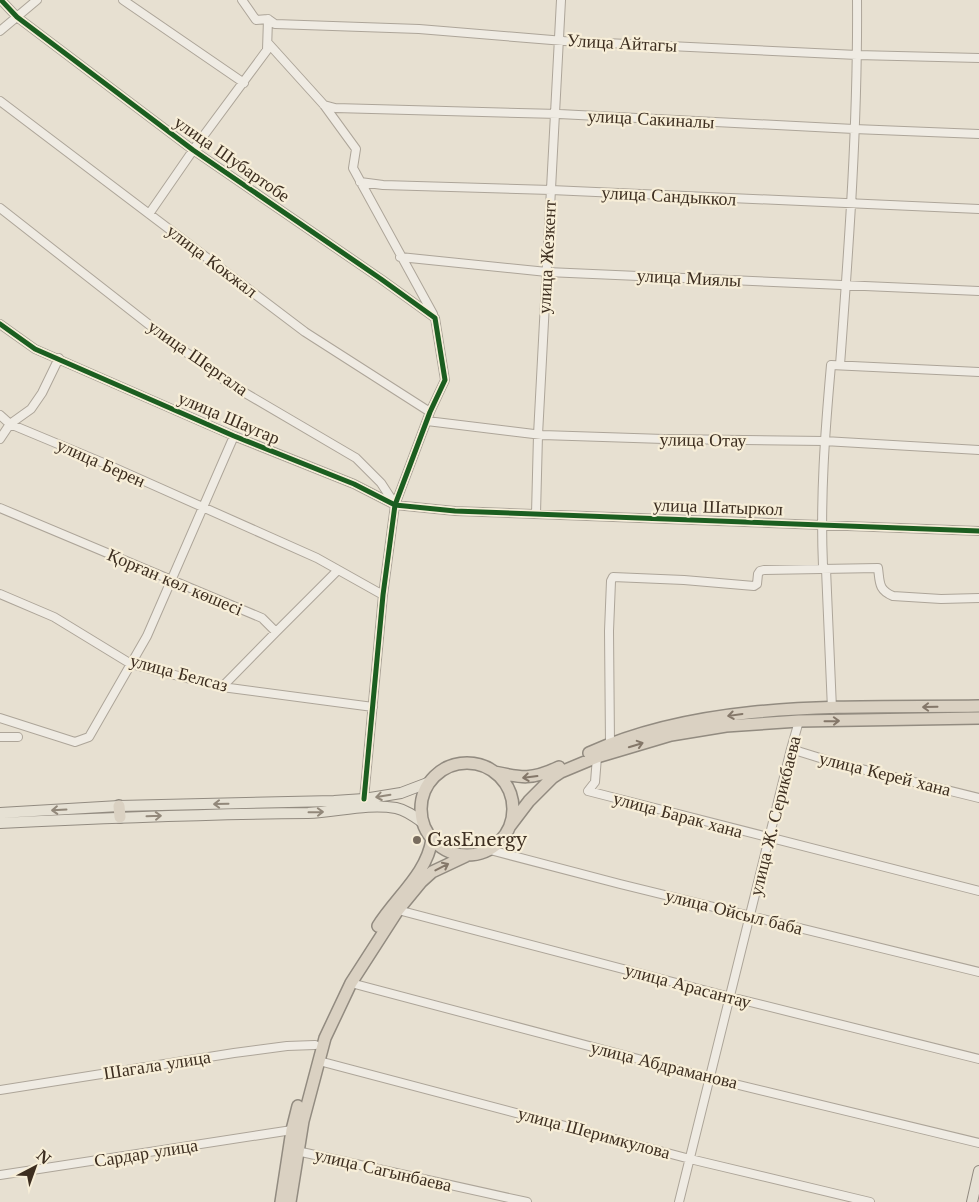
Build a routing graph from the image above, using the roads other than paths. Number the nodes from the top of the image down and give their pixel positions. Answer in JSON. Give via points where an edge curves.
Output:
{"nodes":[{"id":1,"x":1,"y":0,"type":"edge"},
{"id":2,"x":38,"y":0,"type":"edge"},
{"id":3,"x":123,"y":0,"type":"edge"},
{"id":4,"x":242,"y":0,"type":"edge"},
{"id":5,"x":561,"y":0,"type":"edge"},
{"id":6,"x":857,"y":0,"type":"edge"},
{"id":7,"x":17,"y":17,"type":"junction"},
{"id":8,"x":268,"y":19,"type":"junction"},
{"id":9,"x":0,"y":31,"type":"edge"},
{"id":10,"x":559,"y":40,"type":"junction"},
{"id":11,"x":268,"y":43,"type":"junction"},
{"id":12,"x":858,"y":55,"type":"junction"},
{"id":13,"x":979,"y":58,"type":"edge"},
{"id":14,"x":244,"y":83,"type":"junction"},
{"id":15,"x":0,"y":101,"type":"edge"},
{"id":16,"x":324,"y":106,"type":"junction"},
{"id":17,"x":555,"y":114,"type":"junction"},
{"id":18,"x":854,"y":129,"type":"junction"},
{"id":19,"x":979,"y":134,"type":"edge"},
{"id":20,"x":193,"y":150,"type":"junction"},
{"id":21,"x":360,"y":182,"type":"junction"},
{"id":22,"x":551,"y":190,"type":"junction"},
{"id":23,"x":850,"y":204,"type":"junction"},
{"id":24,"x":0,"y":208,"type":"edge"},
{"id":25,"x":979,"y":209,"type":"edge"},
{"id":26,"x":149,"y":214,"type":"junction"},
{"id":27,"x":400,"y":257,"type":"junction"},
{"id":28,"x":547,"y":272,"type":"junction"},
{"id":29,"x":846,"y":286,"type":"junction"},
{"id":30,"x":979,"y":291,"type":"edge"},
{"id":31,"x":435,"y":318,"type":"junction"},
{"id":32,"x":0,"y":324,"type":"edge"},
{"id":33,"x":59,"y":358,"type":"junction"},
{"id":34,"x":836,"y":365,"type":"junction"},
{"id":35,"x":979,"y":372,"type":"edge"},
{"id":36,"x":430,"y":412,"type":"junction"},
{"id":37,"x":0,"y":415,"type":"edge"},
{"id":38,"x":427,"y":421,"type":"junction"},
{"id":39,"x":10,"y":424,"type":"junction"},
{"id":40,"x":538,"y":435,"type":"junction"},
{"id":41,"x":234,"y":436,"type":"junction"},
{"id":42,"x":0,"y":439,"type":"edge"},
{"id":43,"x":824,"y":441,"type":"junction"},
{"id":44,"x":979,"y":450,"type":"edge"},
{"id":45,"x":395,"y":505,"type":"junction"},
{"id":46,"x":0,"y":508,"type":"edge"},
{"id":47,"x":203,"y":508,"type":"junction"},
{"id":48,"x":455,"y":510,"type":"joint"},
{"id":49,"x":536,"y":514,"type":"junction"},
{"id":50,"x":821,"y":525,"type":"junction"},
{"id":51,"x":979,"y":531,"type":"edge"},
{"id":52,"x":826,"y":569,"type":"junction"},
{"id":53,"x":338,"y":570,"type":"junction"},
{"id":54,"x":172,"y":580,"type":"junction"},
{"id":55,"x":0,"y":594,"type":"edge"},
{"id":56,"x":383,"y":595,"type":"junction"},
{"id":57,"x":979,"y":598,"type":"edge"},
{"id":58,"x":276,"y":632,"type":"junction"},
{"id":59,"x":131,"y":664,"type":"junction"},
{"id":60,"x":222,"y":687,"type":"junction"},
{"id":61,"x":979,"y":706,"type":"edge"},
{"id":62,"x":373,"y":707,"type":"junction"},
{"id":63,"x":832,"y":709,"type":"junction"},
{"id":64,"x":0,"y":718,"type":"edge"},
{"id":65,"x":979,"y":718,"type":"edge"},
{"id":66,"x":800,"y":721,"type":"junction"},
{"id":67,"x":0,"y":737,"type":"edge"},
{"id":68,"x":18,"y":737,"type":"dead end"},
{"id":69,"x":610,"y":744,"type":"junction"},
{"id":70,"x":791,"y":749,"type":"junction"},
{"id":71,"x":597,"y":757,"type":"junction"},
{"id":72,"x":494,"y":772,"type":"junction"},
{"id":73,"x":430,"y":782,"type":"junction"},
{"id":74,"x":979,"y":798,"type":"edge"},
{"id":75,"x":364,"y":799,"type":"junction"},
{"id":76,"x":120,"y":812,"type":"junction"},
{"id":77,"x":0,"y":813,"type":"edge"},
{"id":78,"x":422,"y":822,"type":"junction"},
{"id":79,"x":0,"y":823,"type":"edge"},
{"id":80,"x":510,"y":826,"type":"junction"},
{"id":81,"x":769,"y":838,"type":"junction"},
{"id":82,"x":432,"y":840,"type":"junction"},
{"id":83,"x":490,"y":850,"type":"junction"},
{"id":84,"x":466,"y":856,"type":"junction"},
{"id":85,"x":979,"y":891,"type":"edge"},
{"id":86,"x":398,"y":910,"type":"junction"},
{"id":87,"x":750,"y":915,"type":"junction"},
{"id":88,"x":979,"y":972,"type":"edge"},
{"id":89,"x":350,"y":984,"type":"junction"},
{"id":90,"x":730,"y":997,"type":"junction"},
{"id":91,"x":316,"y":1046,"type":"junction"},
{"id":92,"x":979,"y":1059,"type":"edge"},
{"id":93,"x":319,"y":1061,"type":"junction"},
{"id":94,"x":710,"y":1078,"type":"junction"},
{"id":95,"x":0,"y":1090,"type":"edge"},
{"id":96,"x":292,"y":1130,"type":"junction"},
{"id":97,"x":979,"y":1143,"type":"edge"},
{"id":98,"x":298,"y":1151,"type":"junction"},
{"id":99,"x":690,"y":1159,"type":"junction"},
{"id":100,"x":979,"y":1171,"type":"edge"},
{"id":101,"x":0,"y":1175,"type":"edge"},
{"id":102,"x":281,"y":1202,"type":"edge"},
{"id":103,"x":290,"y":1202,"type":"edge"},
{"id":104,"x":527,"y":1202,"type":"edge"},
{"id":105,"x":680,"y":1202,"type":"edge"},
{"id":106,"x":870,"y":1202,"type":"edge"},
{"id":107,"x":972,"y":1202,"type":"edge"}],
"edges":[{"from":1,"to":7,"type":"street","name":"улица Шубартобе"},
{"from":2,"to":7,"type":"street"},
{"from":3,"to":14,"type":"street"},
{"from":4,"to":8,"type":"street","name":"Улица Айтагы","via":[[256,20]]},
{"from":5,"to":10,"type":"street","name":"улица Жезкент"},
{"from":6,"to":12,"type":"street"},
{"from":7,"to":9,"type":"street"},
{"from":7,"to":20,"type":"street","name":"улица Шубартобе"},
{"from":8,"to":10,"type":"street","name":"Улица Айтагы","via":[[275,24],[419,29]]},
{"from":8,"to":11,"type":"street"},
{"from":10,"to":12,"type":"street","name":"Улица Айтагы"},
{"from":10,"to":17,"type":"street","name":"улица Жезкент"},
{"from":11,"to":14,"type":"street","via":[[267,50]]},
{"from":11,"to":16,"type":"street"},
{"from":12,"to":13,"type":"street","name":"Улица Айтагы"},
{"from":12,"to":18,"type":"street"},
{"from":14,"to":20,"type":"street"},
{"from":15,"to":26,"type":"street","name":"улица Кокжал"},
{"from":16,"to":17,"type":"street","name":"улица Сакиналы"},
{"from":16,"to":21,"type":"street","via":[[356,149],[353,168]]},
{"from":17,"to":18,"type":"street","name":"улица Сакиналы"},
{"from":17,"to":22,"type":"street","name":"улица Жезкент"},
{"from":18,"to":19,"type":"street","name":"улица Сакиналы"},
{"from":18,"to":23,"type":"street"},
{"from":20,"to":26,"type":"street"},
{"from":20,"to":31,"type":"street","name":"улица Шубартобе"},
{"from":21,"to":22,"type":"street","name":"улица Сандыккол"},
{"from":21,"to":27,"type":"street"},
{"from":22,"to":23,"type":"street","name":"улица Сандыккол"},
{"from":22,"to":28,"type":"street","name":"улица Жезкент"},
{"from":23,"to":25,"type":"street","name":"улица Сандыккол"},
{"from":23,"to":29,"type":"street"},
{"from":24,"to":45,"type":"street","name":"улица Шергала","via":[[228,383],[356,458],[381,483]]},
{"from":26,"to":36,"type":"street","name":"улица Кокжал","via":[[305,332]]},
{"from":27,"to":28,"type":"street","name":"улица Миялы"},
{"from":27,"to":31,"type":"street"},
{"from":28,"to":29,"type":"street","name":"улица Миялы"},
{"from":28,"to":40,"type":"street","name":"улица Жезкент"},
{"from":29,"to":30,"type":"street","name":"улица Миялы"},
{"from":29,"to":34,"type":"street"},
{"from":31,"to":36,"type":"street","via":[[445,380]]},
{"from":32,"to":33,"type":"street","name":"улица Шаугар","via":[[35,349]]},
{"from":33,"to":39,"type":"street","via":[[31,408]]},
{"from":33,"to":41,"type":"street","name":"улица Шаугар"},
{"from":34,"to":35,"type":"street"},
{"from":34,"to":43,"type":"street"},
{"from":36,"to":38,"type":"street"},
{"from":37,"to":39,"type":"street","name":"улица Берен"},
{"from":38,"to":40,"type":"street","name":"улица Отау"},
{"from":38,"to":45,"type":"street"},
{"from":39,"to":42,"type":"street"},
{"from":39,"to":47,"type":"street","name":"улица Берен"},
{"from":40,"to":43,"type":"street","name":"улица Отау"},
{"from":40,"to":49,"type":"street","name":"улица Жезкент"},
{"from":41,"to":45,"type":"street","name":"улица Шаугар","via":[[354,484]]},
{"from":41,"to":47,"type":"street"},
{"from":43,"to":44,"type":"street","name":"улица Отау"},
{"from":43,"to":50,"type":"street"},
{"from":45,"to":48,"type":"street","name":"улица Шаугар"},
{"from":45,"to":56,"type":"street"},
{"from":46,"to":54,"type":"street","name":"Қорған көл көшесі"},
{"from":47,"to":53,"type":"street","name":"улица Берен"},
{"from":47,"to":54,"type":"street"},
{"from":48,"to":49,"type":"street","name":"улица Шатыркол"},
{"from":49,"to":50,"type":"street","name":"улица Шатыркол"},
{"from":50,"to":51,"type":"street","name":"улица Шатыркол"},
{"from":50,"to":52,"type":"street","via":[[823,566]]},
{"from":52,"to":57,"type":"street","via":[[878,568],[881,587],[893,596]]},
{"from":52,"to":63,"type":"street"},
{"from":52,"to":69,"type":"street","via":[[760,571],[754,586],[613,577],[609,631]]},
{"from":53,"to":56,"type":"street","name":"улица Берен"},
{"from":53,"to":58,"type":"street"},
{"from":54,"to":58,"type":"street","name":"Қорған көл көшесі","via":[[262,618]]},
{"from":54,"to":59,"type":"street"},
{"from":55,"to":59,"type":"street","name":"улица Белсаз","via":[[54,618]]},
{"from":56,"to":62,"type":"street"},
{"from":58,"to":60,"type":"street"},
{"from":59,"to":60,"type":"street","name":"улица Белсаз"},
{"from":59,"to":64,"type":"street","via":[[89,737],[82,740],[75,742]]},
{"from":60,"to":62,"type":"street","name":"улица Белсаз"},
{"from":61,"to":63,"type":"highway","one_way":true},
{"from":62,"to":75,"type":"street"},
{"from":63,"to":69,"type":"highway","one_way":true,"via":[[783,709],[695,721],[644,732]]},
{"from":66,"to":65,"type":"highway","one_way":true},
{"from":66,"to":70,"type":"street","name":"улица Ж. Серикбаева"},
{"from":71,"to":66,"type":"highway","one_way":true,"via":[[670,735],[726,726]]},
{"from":67,"to":68,"type":"street"},
{"from":69,"to":72,"type":"highway","one_way":true,"via":[[539,776],[523,778]]},
{"from":70,"to":74,"type":"street","name":"улица Керей хана"},
{"from":70,"to":81,"type":"street","name":"улица Ж. Серикбаева"},
{"from":71,"to":80,"type":"highway","via":[[552,778]]},
{"from":71,"to":81,"type":"street","name":"улица Барак хана","via":[[594,782],[588,791]]},
{"from":72,"to":73,"type":"highway","via":[[467,763],[453,765]]},
{"from":72,"to":80,"type":"highway","via":[[511,796]]},
{"from":73,"to":75,"type":"main road","one_way":true,"via":[[401,793]]},
{"from":73,"to":78,"type":"highway","via":[[420,808]]},
{"from":75,"to":76,"type":"main road","one_way":true},
{"from":76,"to":77,"type":"main road","one_way":true},
{"from":76,"to":78,"type":"main road","one_way":true,"via":[[323,812],[378,806],[397,808]]},
{"from":76,"to":79,"type":"main road"},
{"from":78,"to":82,"type":"highway"},
{"from":80,"to":83,"type":"highway","via":[[502,840]]},
{"from":81,"to":85,"type":"street","name":"улица Барак хана"},
{"from":81,"to":87,"type":"street","name":"улица Ж. Серикбаева"},
{"from":82,"to":84,"type":"highway","via":[[447,851]]},
{"from":82,"to":91,"type":"highway","via":[[425,862],[389,908],[340,988]]},
{"from":83,"to":84,"type":"highway"},
{"from":83,"to":87,"type":"street","name":"улица Ойсыл баба"},
{"from":86,"to":84,"type":"highway","one_way":true,"via":[[432,872]]},
{"from":86,"to":89,"type":"highway"},
{"from":86,"to":90,"type":"street","name":"улица Арасантау"},
{"from":87,"to":88,"type":"street","name":"улица Ойсыл баба"},
{"from":87,"to":90,"type":"street","name":"улица Ж. Серикбаева"},
{"from":89,"to":93,"type":"highway","via":[[324,1038]]},
{"from":89,"to":94,"type":"street","name":"улица Абдраманова"},
{"from":90,"to":92,"type":"street","name":"улица Арасантау"},
{"from":90,"to":94,"type":"street","name":"улица Ж. Серикбаева"},
{"from":91,"to":95,"type":"street","name":"Шагала улица","via":[[234,1053]]},
{"from":91,"to":96,"type":"highway"},
{"from":93,"to":98,"type":"highway","via":[[302,1121]]},
{"from":93,"to":99,"type":"street","name":"улица Шеримкулова"},
{"from":94,"to":97,"type":"street","name":"улица Абдраманова"},
{"from":94,"to":99,"type":"street","name":"улица Ж. Серикбаева"},
{"from":96,"to":101,"type":"street","name":"Сардар улица"},
{"from":96,"to":102,"type":"highway"},
{"from":98,"to":103,"type":"highway"},
{"from":98,"to":104,"type":"street","name":"улица Сагынбаева"},
{"from":99,"to":105,"type":"street","name":"улица Ж. Серикбаева"},
{"from":99,"to":106,"type":"street","name":"улица Шеримкулова"},
{"from":100,"to":107,"type":"main road"}]}
